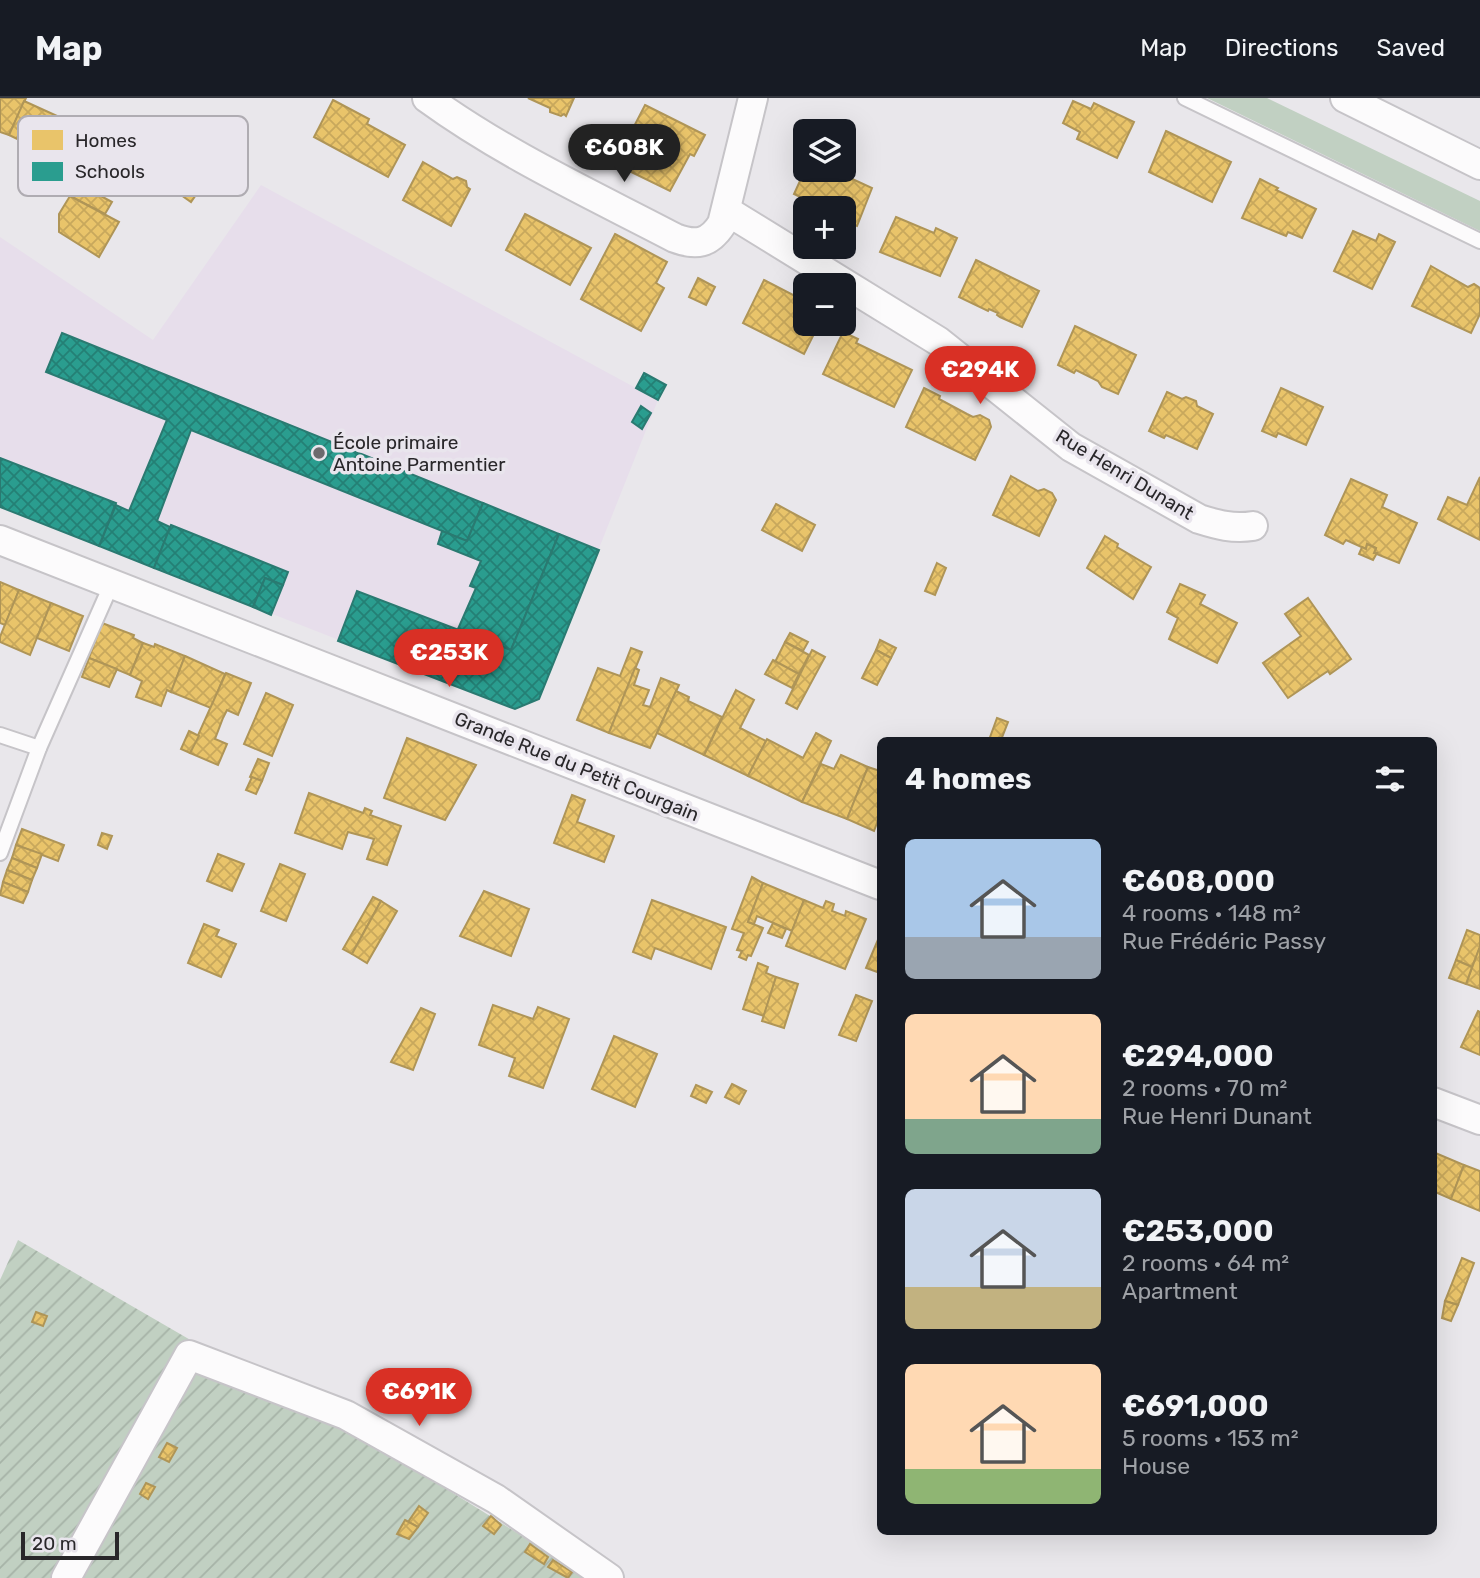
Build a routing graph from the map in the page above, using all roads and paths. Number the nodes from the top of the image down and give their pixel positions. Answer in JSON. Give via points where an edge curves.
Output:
{"nodes":[{"id":1,"x":428,"y":98,"type":"edge"},
{"id":2,"x":753,"y":98,"type":"edge"},
{"id":3,"x":1185,"y":98,"type":"edge"},
{"id":4,"x":1345,"y":98,"type":"edge"},
{"id":5,"x":1480,"y":165,"type":"edge"},
{"id":6,"x":727,"y":211,"type":"junction"},
{"id":7,"x":1480,"y":241,"type":"edge"},
{"id":8,"x":1253,"y":526,"type":"dead end"},
{"id":9,"x":0,"y":540,"type":"edge"},
{"id":10,"x":112,"y":583,"type":"junction"},
{"id":11,"x":0,"y":735,"type":"edge"},
{"id":12,"x":39,"y":748,"type":"junction"},
{"id":13,"x":0,"y":853,"type":"edge"},
{"id":14,"x":877,"y":884,"type":"edge"},
{"id":15,"x":1437,"y":1104,"type":"edge"},
{"id":16,"x":1480,"y":1120,"type":"edge"},
{"id":17,"x":66,"y":1578,"type":"edge"},
{"id":18,"x":609,"y":1578,"type":"edge"}],
"edges":[{"from":1,"to":6,"type":"street","via":[[510,153],[675,238],[689,243],[707,240],[716,234]]},
{"from":2,"to":6,"type":"street"},
{"from":3,"to":7,"type":"lane"},
{"from":4,"to":5,"type":"street"},
{"from":6,"to":8,"type":"street","name":"Rue Henri Dunant","via":[[938,341],[1071,447],[1199,519],[1237,529]]},
{"from":9,"to":10,"type":"street","name":"Grande Rue du Petit Courgain"},
{"from":10,"to":12,"type":"lane"},
{"from":10,"to":14,"type":"street","name":"Grande Rue du Petit Courgain"},
{"from":11,"to":12,"type":"lane"},
{"from":12,"to":13,"type":"lane"},
{"from":15,"to":16,"type":"street"},
{"from":17,"to":18,"type":"street","via":[[189,1355],[346,1415],[496,1499]]}]}
